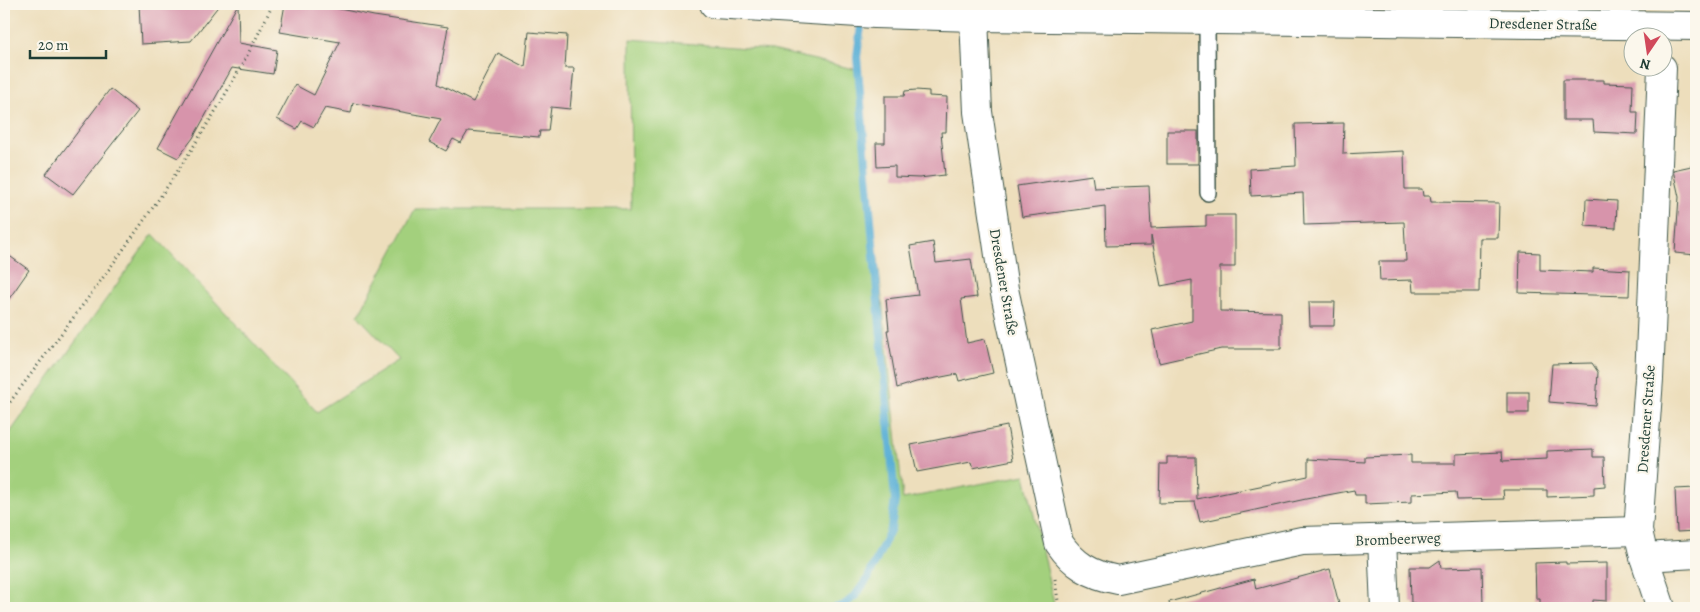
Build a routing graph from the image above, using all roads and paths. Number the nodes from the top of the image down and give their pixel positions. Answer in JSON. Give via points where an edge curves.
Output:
{"nodes":[{"id":1,"x":273,"y":4,"type":"edge"},
{"id":2,"x":714,"y":4,"type":"edge"},
{"id":3,"x":974,"y":17,"type":"junction"},
{"id":4,"x":1207,"y":20,"type":"junction"},
{"id":5,"x":1696,"y":26,"type":"edge"},
{"id":6,"x":1622,"y":30,"type":"edge"},
{"id":7,"x":1672,"y":30,"type":"edge"},
{"id":8,"x":1662,"y":78,"type":"edge"},
{"id":9,"x":1208,"y":193,"type":"dead end"},
{"id":10,"x":4,"y":410,"type":"edge"},
{"id":11,"x":1382,"y":539,"type":"junction"},
{"id":12,"x":1059,"y":543,"type":"joint"},
{"id":13,"x":1641,"y":544,"type":"junction"},
{"id":14,"x":1696,"y":554,"type":"edge"},
{"id":15,"x":1385,"y":608,"type":"edge"},
{"id":16,"x":1661,"y":608,"type":"edge"}],
"edges":[{"from":1,"to":10,"type":"path","via":[[254,43],[184,162],[141,226]]},
{"from":2,"to":3,"type":"street","name":"Dresdener Straße"},
{"from":3,"to":4,"type":"street","name":"Dresdener Straße"},
{"from":3,"to":12,"type":"street","name":"Dresdener Straße","via":[[978,112],[1004,289]]},
{"from":4,"to":6,"type":"street","name":"Dresdener Straße"},
{"from":4,"to":9,"type":"lane"},
{"from":5,"to":7,"type":"street","name":"Dresdener Straße"},
{"from":8,"to":13,"type":"street","name":"Dresdener Straße"},
{"from":11,"to":12,"type":"street","name":"Brombeerweg","via":[[1302,541],[1118,580],[1084,568],[1068,556]]},
{"from":11,"to":13,"type":"street","name":"Brombeerweg"},
{"from":11,"to":15,"type":"street"},
{"from":13,"to":14,"type":"street","name":"Brombeerweg"},
{"from":13,"to":16,"type":"street"}]}
